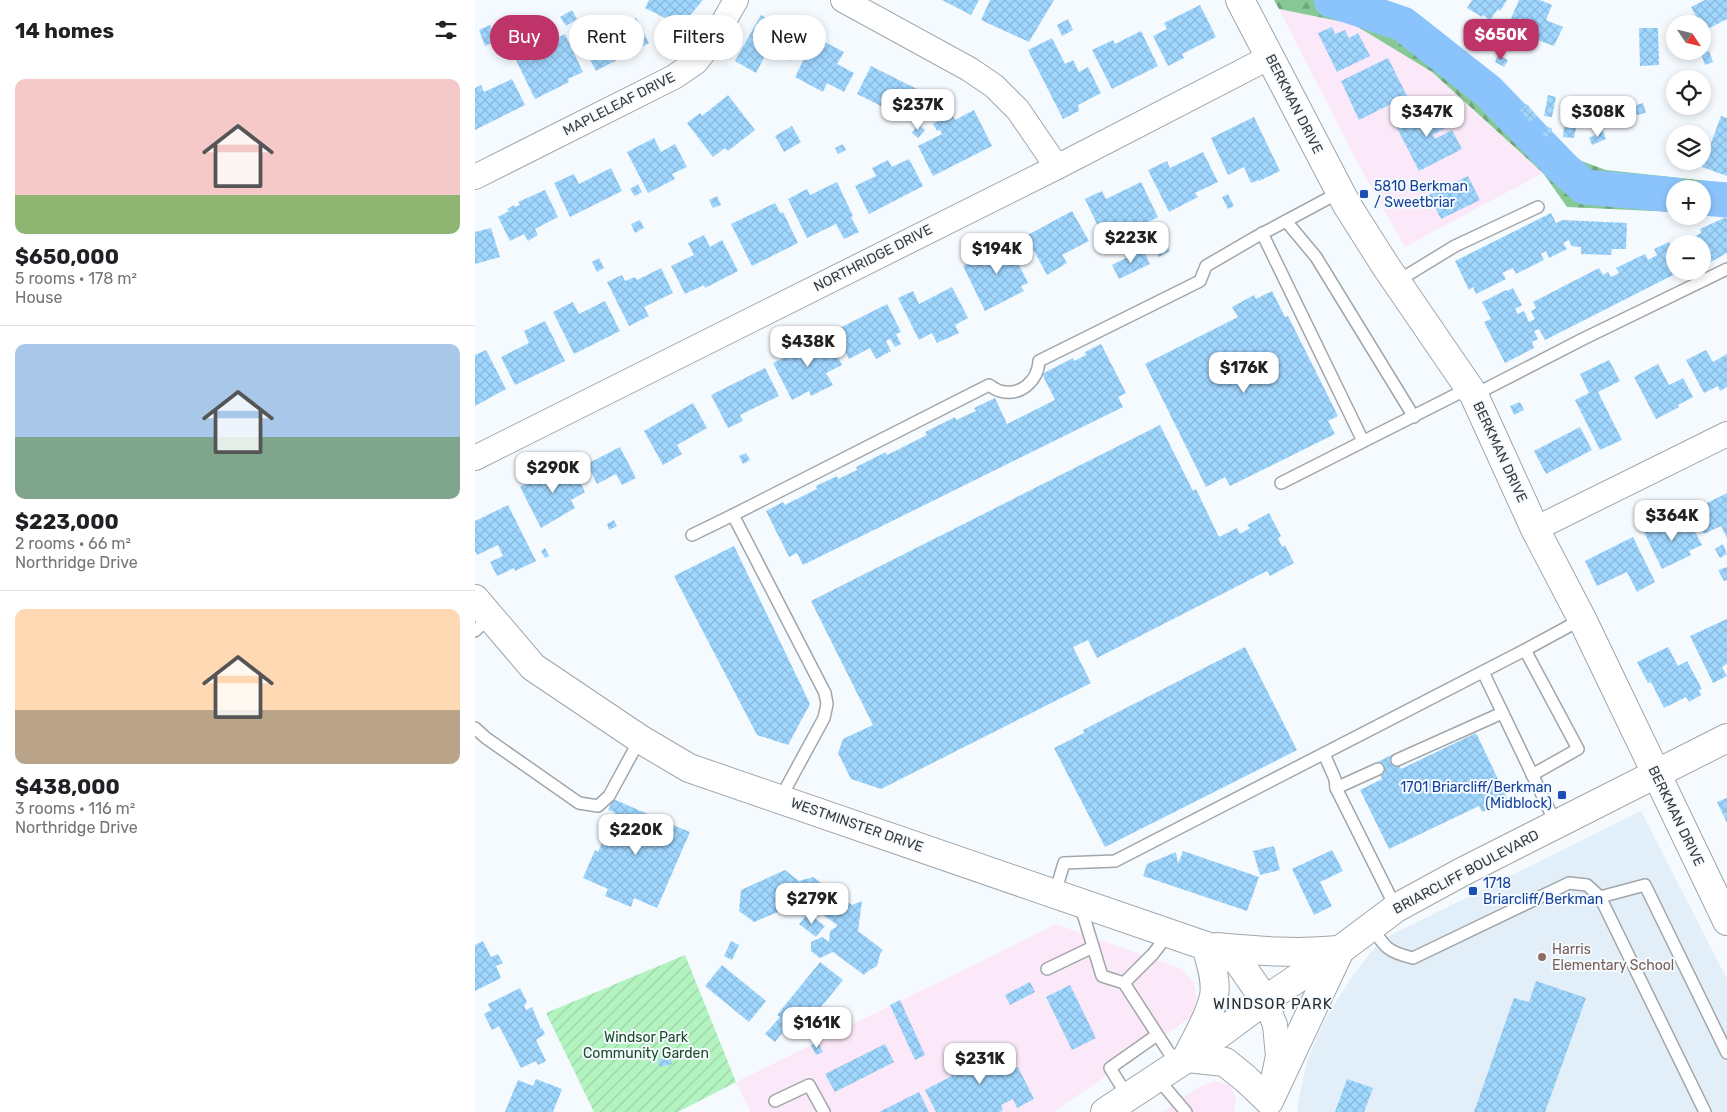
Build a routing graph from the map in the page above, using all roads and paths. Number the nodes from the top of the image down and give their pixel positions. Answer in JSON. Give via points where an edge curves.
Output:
{"nodes":[{"id":1,"x":737,"y":0,"type":"edge"},
{"id":2,"x":843,"y":0,"type":"edge"},
{"id":3,"x":1244,"y":7,"type":"edge"},
{"id":4,"x":1270,"y":57,"type":"junction"},
{"id":5,"x":1057,"y":167,"type":"junction"},
{"id":6,"x":475,"y":177,"type":"edge"},
{"id":7,"x":1340,"y":192,"type":"junction"},
{"id":8,"x":1538,"y":207,"type":"dead end"},
{"id":9,"x":1286,"y":221,"type":"junction"},
{"id":10,"x":1262,"y":233,"type":"junction"},
{"id":11,"x":1727,"y":269,"type":"edge"},
{"id":12,"x":1396,"y":282,"type":"junction"},
{"id":13,"x":1471,"y":392,"type":"junction"},
{"id":14,"x":1414,"y":417,"type":"junction"},
{"id":15,"x":1727,"y":434,"type":"edge"},
{"id":16,"x":1363,"y":441,"type":"junction"},
{"id":17,"x":475,"y":458,"type":"edge"},
{"id":18,"x":1281,"y":483,"type":"dead end"},
{"id":19,"x":733,"y":515,"type":"junction"},
{"id":20,"x":1535,"y":529,"type":"junction"},
{"id":21,"x":692,"y":535,"type":"dead end"},
{"id":22,"x":480,"y":616,"type":"edge"},
{"id":23,"x":1582,"y":619,"type":"junction"},
{"id":24,"x":1525,"y":650,"type":"junction"},
{"id":25,"x":1483,"y":672,"type":"junction"},
{"id":26,"x":1502,"y":713,"type":"junction"},
{"id":27,"x":475,"y":728,"type":"edge"},
{"id":28,"x":1727,"y":738,"type":"edge"},
{"id":29,"x":640,"y":739,"type":"junction"},
{"id":30,"x":1324,"y":754,"type":"junction"},
{"id":31,"x":1397,"y":760,"type":"dead end"},
{"id":32,"x":1378,"y":769,"type":"dead end"},
{"id":33,"x":1656,"y":774,"type":"junction"},
{"id":34,"x":1533,"y":775,"type":"junction"},
{"id":35,"x":1336,"y":788,"type":"junction"},
{"id":36,"x":780,"y":799,"type":"junction"},
{"id":37,"x":1556,"y":824,"type":"junction"},
{"id":38,"x":1067,"y":897,"type":"junction"},
{"id":39,"x":1601,"y":897,"type":"junction"},
{"id":40,"x":1396,"y":908,"type":"junction"},
{"id":41,"x":1727,"y":921,"type":"edge"},
{"id":42,"x":1371,"y":926,"type":"junction"},
{"id":43,"x":1169,"y":933,"type":"junction"},
{"id":44,"x":1206,"y":946,"type":"junction"},
{"id":45,"x":1093,"y":947,"type":"junction"},
{"id":46,"x":1340,"y":950,"type":"junction"},
{"id":47,"x":1047,"y":969,"type":"dead end"},
{"id":48,"x":1124,"y":983,"type":"junction"},
{"id":49,"x":1265,"y":1000,"type":"junction"},
{"id":50,"x":1157,"y":1036,"type":"junction"},
{"id":51,"x":1727,"y":1053,"type":"edge"},
{"id":52,"x":1174,"y":1067,"type":"junction"},
{"id":53,"x":1128,"y":1097,"type":"junction"},
{"id":54,"x":775,"y":1101,"type":"dead end"},
{"id":55,"x":1267,"y":1107,"type":"edge"},
{"id":56,"x":824,"y":1112,"type":"edge"},
{"id":57,"x":1105,"y":1112,"type":"edge"},
{"id":58,"x":1186,"y":1112,"type":"edge"},
{"id":59,"x":1705,"y":1112,"type":"edge"}],
"edges":[{"from":1,"to":6,"type":"street","name":"MAPLELEAF DRIVE","via":[[696,62],[674,77]]},
{"from":2,"to":5,"type":"street","via":[[969,68],[994,86],[1018,110]]},
{"from":3,"to":4,"type":"street","name":"BERKMAN DRIVE"},
{"from":4,"to":5,"type":"street","name":"NORTHRIDGE DRIVE"},
{"from":4,"to":7,"type":"street","name":"BERKMAN DRIVE"},
{"from":5,"to":17,"type":"street","name":"NORTHRIDGE DRIVE"},
{"from":7,"to":9,"type":"lane"},
{"from":7,"to":12,"type":"street","name":"BERKMAN DRIVE"},
{"from":8,"to":12,"type":"lane","via":[[1455,246]]},
{"from":9,"to":10,"type":"lane"},
{"from":9,"to":14,"type":"lane","via":[[1316,257]]},
{"from":10,"to":16,"type":"lane"},
{"from":10,"to":19,"type":"lane","via":[[1206,266],[1200,281],[1039,361],[1035,379],[1015,392],[1000,391],[989,385]]},
{"from":11,"to":13,"type":"lane"},
{"from":12,"to":13,"type":"street","name":"BERKMAN DRIVE"},
{"from":13,"to":14,"type":"lane"},
{"from":13,"to":20,"type":"street","name":"BERKMAN DRIVE"},
{"from":14,"to":16,"type":"lane"},
{"from":15,"to":20,"type":"street"},
{"from":16,"to":18,"type":"lane"},
{"from":19,"to":21,"type":"lane"},
{"from":19,"to":36,"type":"lane","via":[[825,693],[827,704],[823,718]]},
{"from":20,"to":23,"type":"street","name":"BERKMAN DRIVE"},
{"from":22,"to":29,"type":"street","name":"WESTMINSTER DRIVE","via":[[533,667]]},
{"from":23,"to":24,"type":"lane"},
{"from":23,"to":33,"type":"street","name":"BERKMAN DRIVE"},
{"from":24,"to":25,"type":"lane"},
{"from":24,"to":34,"type":"lane","via":[[1578,749]]},
{"from":25,"to":26,"type":"lane"},
{"from":25,"to":30,"type":"lane"},
{"from":26,"to":31,"type":"lane"},
{"from":26,"to":34,"type":"lane"},
{"from":27,"to":29,"type":"lane","via":[[579,803],[598,806],[609,796]]},
{"from":28,"to":33,"type":"street","name":"BRIARCLIFF BOULEVARD"},
{"from":29,"to":36,"type":"street","name":"WESTMINSTER DRIVE","via":[[689,768]]},
{"from":30,"to":35,"type":"lane"},
{"from":30,"to":38,"type":"lane","via":[[1115,861],[1064,864]]},
{"from":32,"to":35,"type":"lane"},
{"from":33,"to":37,"type":"street","name":"BRIARCLIFF BOULEVARD"},
{"from":33,"to":41,"type":"street","name":"BERKMAN DRIVE"},
{"from":34,"to":37,"type":"lane"},
{"from":35,"to":40,"type":"lane"},
{"from":36,"to":38,"type":"street","name":"WESTMINSTER DRIVE"},
{"from":37,"to":40,"type":"street","name":"BRIARCLIFF BOULEVARD"},
{"from":38,"to":43,"type":"street","name":"WESTMINSTER DRIVE"},
{"from":38,"to":45,"type":"lane"},
{"from":39,"to":42,"type":"lane","via":[[1587,885],[1569,883],[1413,958],[1394,953],[1381,942]]},
{"from":39,"to":51,"type":"lane","via":[[1645,886]]},
{"from":39,"to":59,"type":"lane"},
{"from":40,"to":42,"type":"street","name":"BRIARCLIFF BOULEVARD"},
{"from":42,"to":46,"type":"street","name":"BRIARCLIFF BOULEVARD"},
{"from":43,"to":44,"type":"street","name":"WESTMINSTER DRIVE"},
{"from":43,"to":48,"type":"lane"},
{"from":44,"to":46,"type":"street","via":[[1309,953]]},
{"from":44,"to":49,"type":"street","name":"WESTMINSTER DRIVE","via":[[1238,961]]},
{"from":44,"to":52,"type":"street","via":[[1215,995],[1207,1016]]},
{"from":45,"to":47,"type":"lane"},
{"from":45,"to":48,"type":"lane","via":[[1102,976]]},
{"from":46,"to":49,"type":"street","name":"BRIARCLIFF BOULEVARD"},
{"from":46,"to":55,"type":"street"},
{"from":48,"to":50,"type":"lane"},
{"from":49,"to":52,"type":"street","name":"BRIARCLIFF BOULEVARD"},
{"from":49,"to":55,"type":"street","via":[[1275,1025],[1278,1056]]},
{"from":50,"to":52,"type":"lane"},
{"from":50,"to":53,"type":"lane","via":[[1110,1068]]},
{"from":52,"to":53,"type":"street","name":"BRIARCLIFF BOULEVARD"},
{"from":52,"to":55,"type":"street","via":[[1225,1062],[1240,1074]]},
{"from":52,"to":58,"type":"lane"},
{"from":53,"to":57,"type":"street","name":"BRIARCLIFF BOULEVARD"},
{"from":54,"to":56,"type":"lane","via":[[809,1085]]}]}
